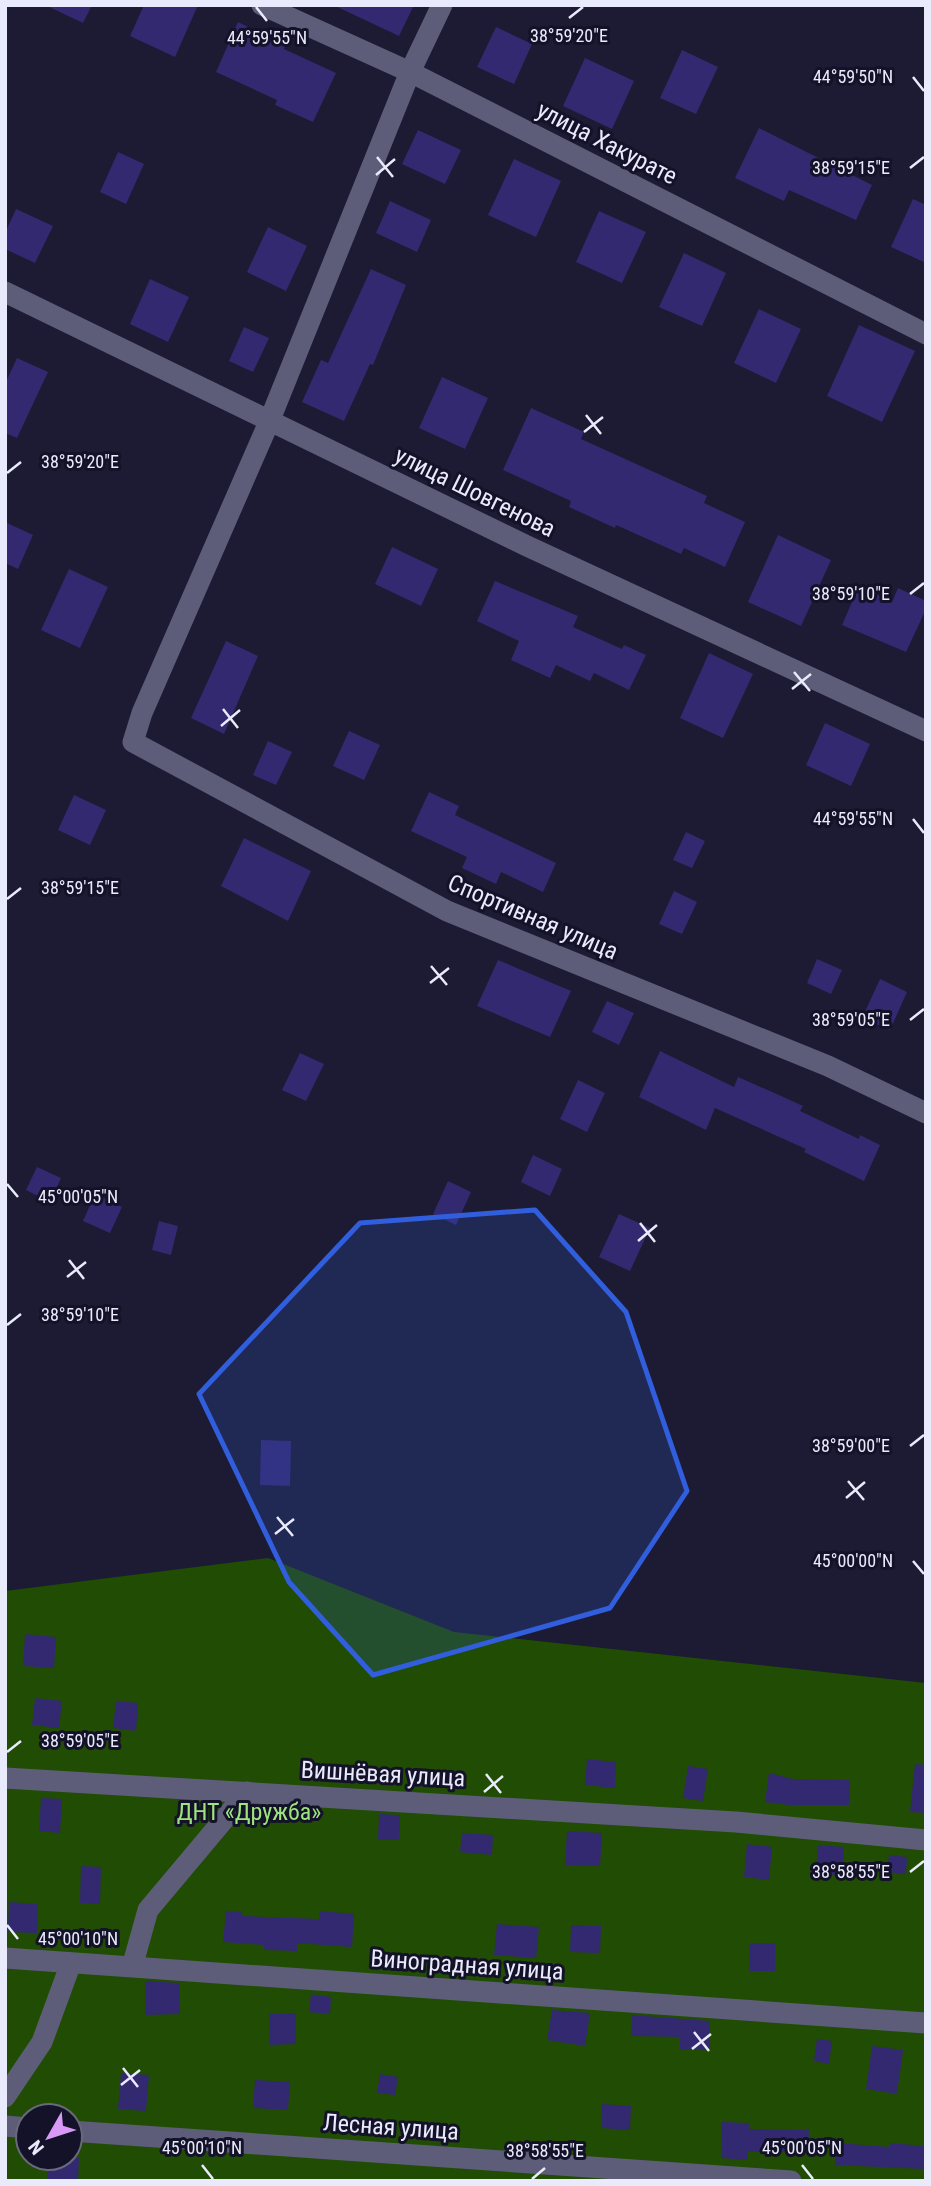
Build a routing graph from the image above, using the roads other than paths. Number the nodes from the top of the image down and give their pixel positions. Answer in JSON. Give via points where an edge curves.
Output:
{"nodes":[{"id":1,"x":262,"y":5,"type":"edge"},
{"id":2,"x":442,"y":5,"type":"edge"},
{"id":3,"x":410,"y":72,"type":"junction"},
{"id":4,"x":5,"y":292,"type":"edge"},
{"id":5,"x":926,"y":334,"type":"edge"},
{"id":6,"x":269,"y":422,"type":"junction"},
{"id":7,"x":926,"y":731,"type":"edge"},
{"id":8,"x":926,"y":1113,"type":"edge"},
{"id":9,"x":5,"y":1778,"type":"edge"},
{"id":10,"x":247,"y":1792,"type":"junction"},
{"id":11,"x":926,"y":1840,"type":"edge"},
{"id":12,"x":5,"y":1958,"type":"edge"},
{"id":13,"x":71,"y":1963,"type":"junction"},
{"id":14,"x":132,"y":1967,"type":"junction"},
{"id":15,"x":926,"y":2023,"type":"edge"},
{"id":16,"x":5,"y":2097,"type":"edge"},
{"id":17,"x":84,"y":2132,"type":"edge"},
{"id":18,"x":791,"y":2181,"type":"edge"}],
"edges":[{"from":1,"to":3,"type":"street","name":"улица Хакурате"},
{"from":2,"to":3,"type":"street"},
{"from":3,"to":5,"type":"street","name":"улица Хакурате"},
{"from":3,"to":6,"type":"street"},
{"from":4,"to":6,"type":"street","name":"улица Шовгенова"},
{"from":6,"to":7,"type":"street","name":"улица Шовгенова"},
{"from":6,"to":8,"type":"street","name":"Спортивная улица","via":[[133,742],[447,911],[828,1066]]},
{"from":9,"to":10,"type":"street","name":"Вишнёвая улица"},
{"from":10,"to":11,"type":"street","name":"Вишнёвая улица","via":[[736,1822]]},
{"from":10,"to":14,"type":"street","via":[[148,1910]]},
{"from":12,"to":13,"type":"street","name":"Виноградная улица"},
{"from":13,"to":14,"type":"street","name":"Виноградная улица"},
{"from":13,"to":16,"type":"street","via":[[42,2042]]},
{"from":14,"to":15,"type":"street","name":"Виноградная улица"},
{"from":17,"to":18,"type":"street","name":"Лесная улица"}]}
